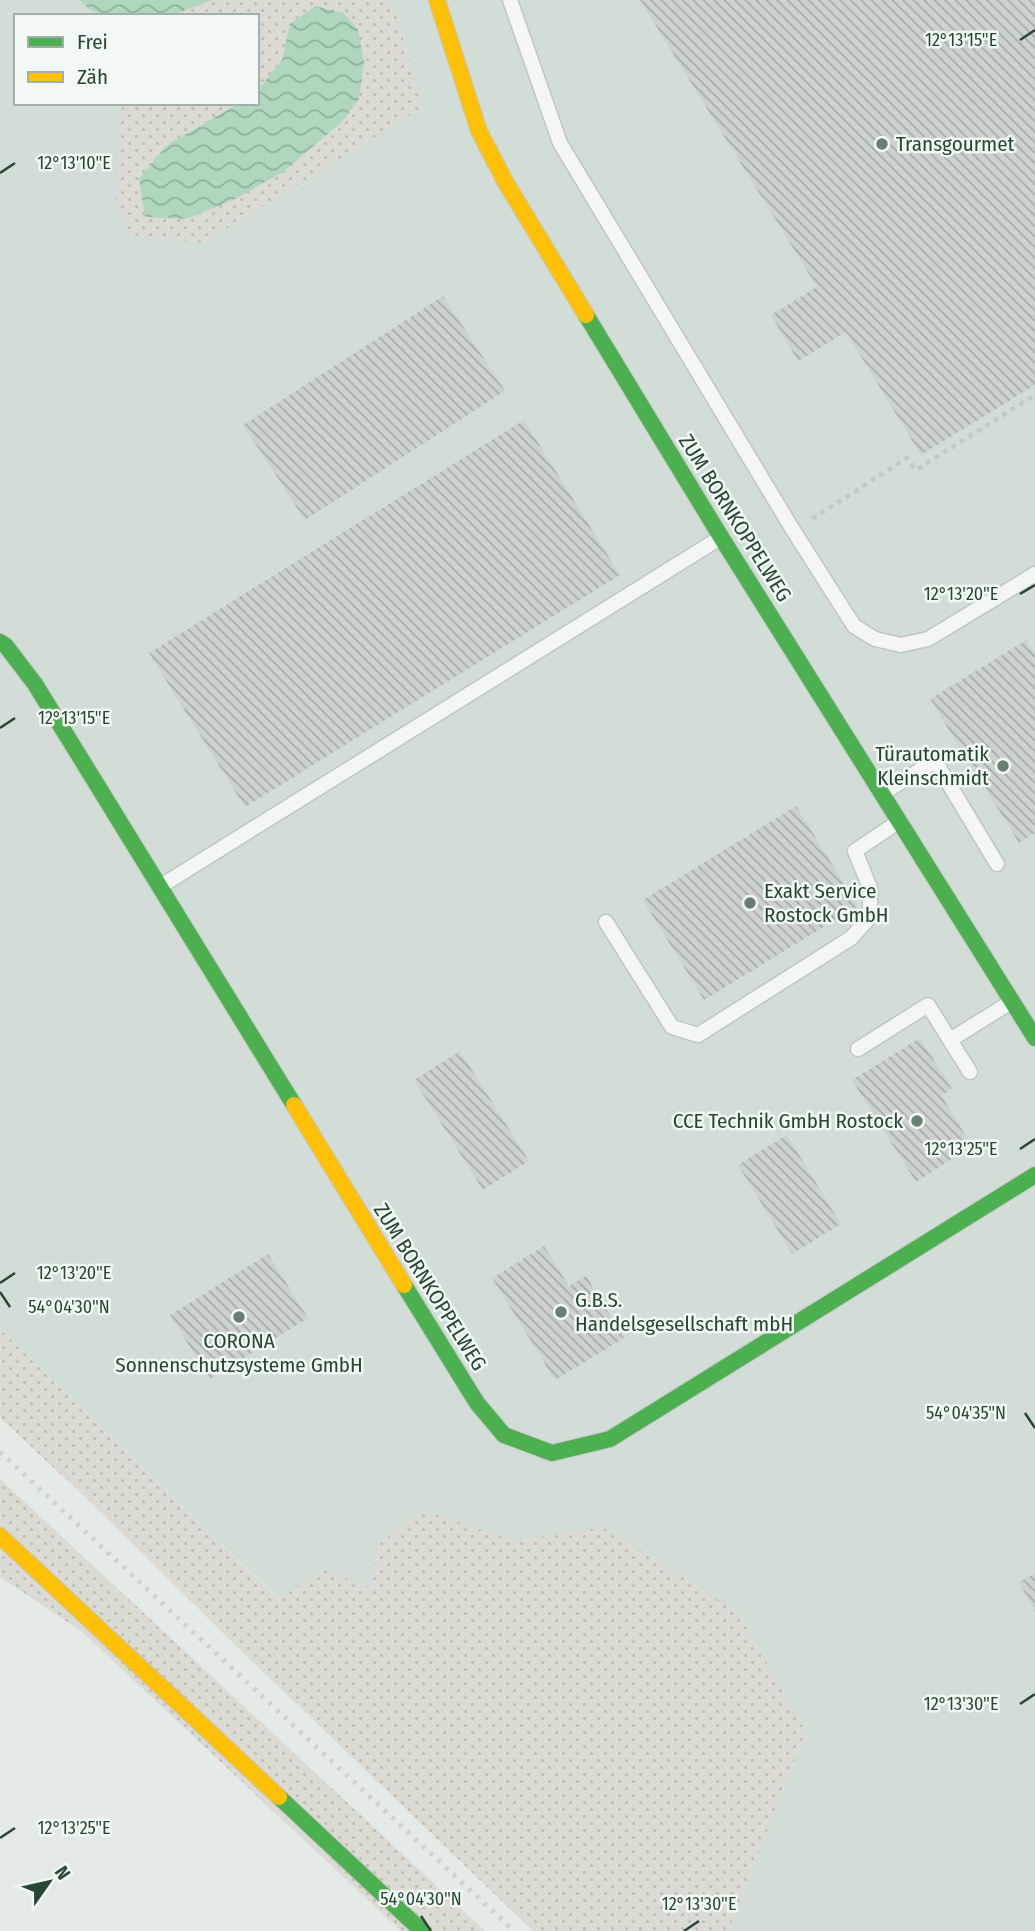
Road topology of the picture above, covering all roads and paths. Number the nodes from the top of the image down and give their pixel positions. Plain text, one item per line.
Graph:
1 (437, 0) edge
2 (510, 0) edge
3 (1035, 395) edge
4 (793, 530) junction
5 (721, 537) junction
6 (1035, 574) edge
7 (0, 642) edge
8 (882, 794) junction
9 (899, 821) junction
10 (997, 864) dead end
11 (160, 887) junction
12 (607, 922) dead end
13 (1012, 1002) junction
14 (1035, 1038) edge
15 (950, 1040) junction
16 (858, 1049) dead end
17 (970, 1072) dead end
18 (1035, 1175) edge
19 (0, 1535) edge
20 (422, 1931) edge

1 - 5 street, ZUM BORNKOPPELWEG
2 - 4 lane
3 - 4 path
4 - 6 lane
5 - 8 street, ZUM BORNKOPPELWEG
5 - 11 lane
7 - 11 street, ZUM BORNKOPPELWEG
8 - 9 street, ZUM BORNKOPPELWEG
8 - 10 lane
9 - 12 lane
9 - 13 street, ZUM BORNKOPPELWEG
11 - 18 street, ZUM BORNKOPPELWEG
13 - 14 street, ZUM BORNKOPPELWEG
13 - 15 lane
15 - 16 lane
15 - 17 lane
19 - 20 street

